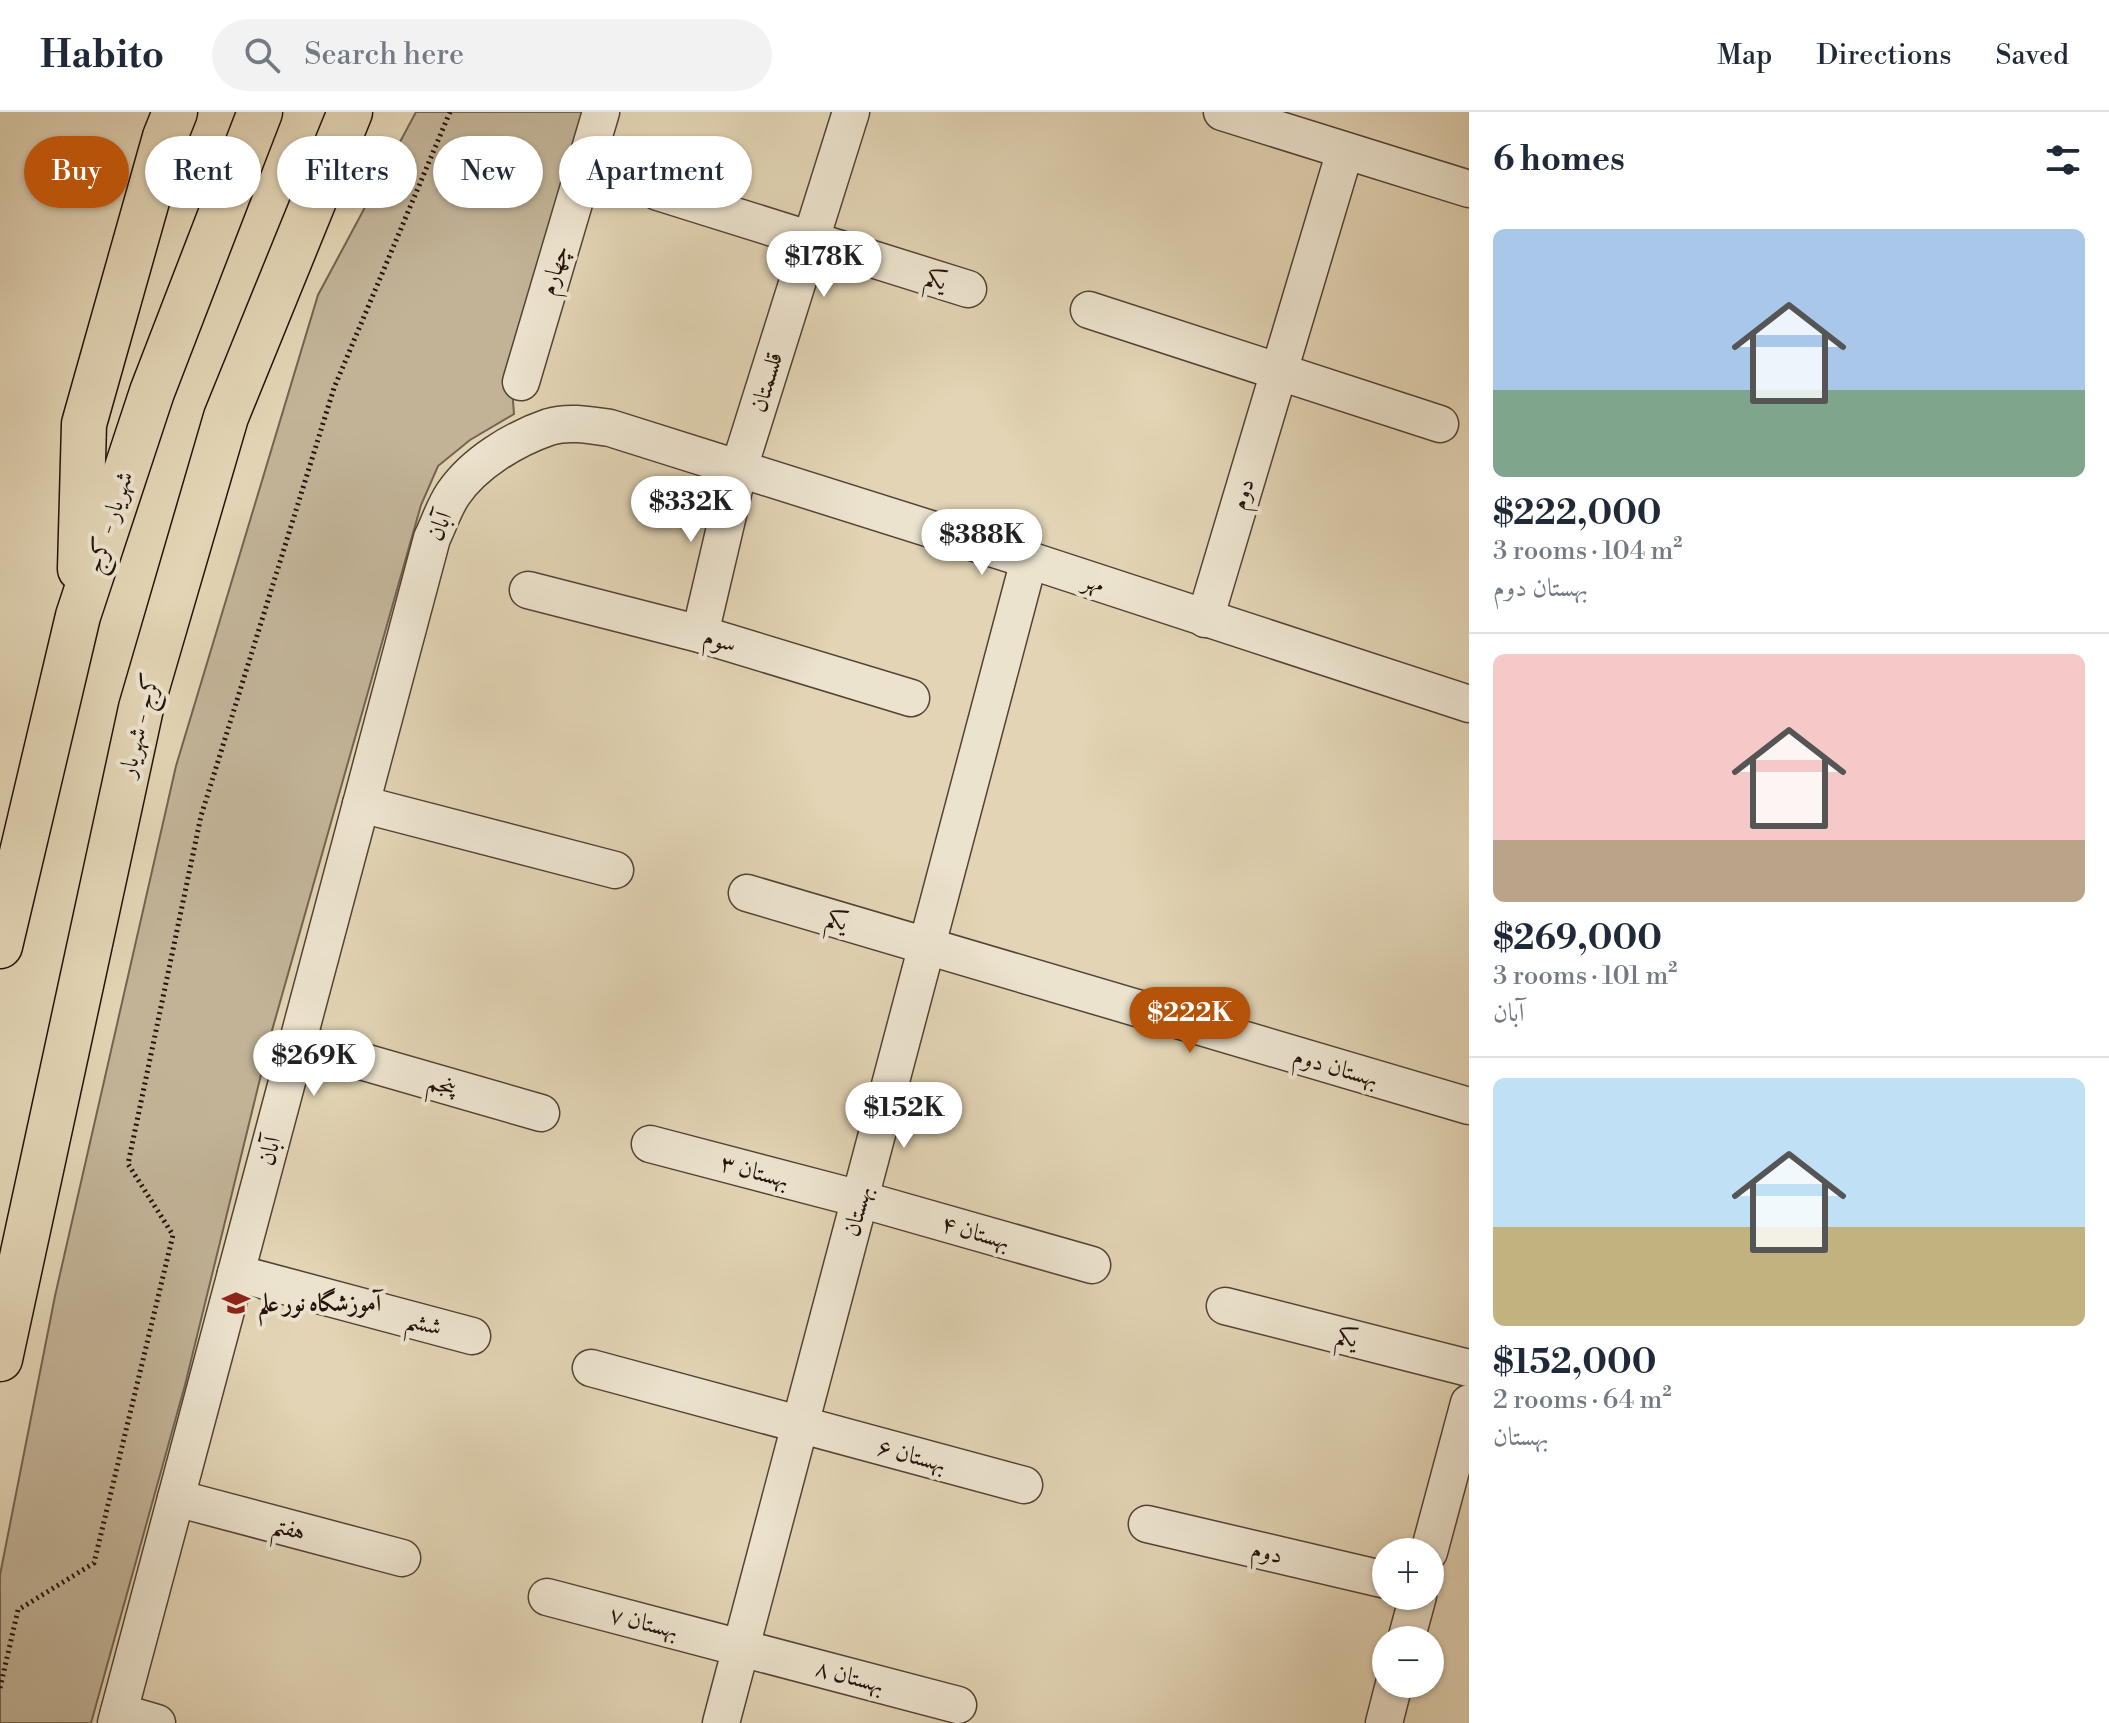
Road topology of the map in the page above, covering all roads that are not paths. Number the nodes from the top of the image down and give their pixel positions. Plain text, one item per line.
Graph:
1 (175, 112) edge
2 (260, 112) edge
3 (350, 112) edge
4 (601, 112) edge
5 (851, 112) edge
6 (1222, 112) edge
7 (1345, 151) junction
8 (1469, 189) edge
9 (709, 208) edge
10 (811, 240) junction
11 (968, 289) dead end
12 (1089, 310) dead end
13 (1280, 370) junction
14 (521, 382) dead end
15 (1440, 424) dead end
16 (491, 456) joint
17 (739, 468) junction
18 (1029, 560) junction
19 (528, 590) dead end
20 (78, 616) junction
21 (1205, 619) junction
22 (700, 634) junction
23 (911, 698) dead end
24 (1469, 704) edge
25 (361, 804) junction
26 (615, 870) dead end
27 (747, 893) dead end
28 (0, 946) edge
29 (927, 946) junction
30 (298, 1043) junction
31 (1469, 1106) edge
32 (541, 1113) dead end
33 (650, 1144) dead end
34 (860, 1199) junction
35 (1092, 1265) dead end
36 (236, 1273) junction
37 (1225, 1306) dead end
38 (472, 1336) dead end
39 (0, 1359) edge
40 (591, 1368) dead end
41 (1469, 1368) edge
42 (1469, 1403) edge
43 (800, 1425) junction
44 (1024, 1485) dead end
45 (176, 1498) junction
46 (1147, 1524) dead end
47 (1433, 1538) edge
48 (402, 1558) dead end
49 (1372, 1577) edge
50 (547, 1597) dead end
51 (742, 1646) junction
52 (1390, 1698) edge
53 (958, 1705) dead end
54 (117, 1718) edge
55 (157, 1723) edge
56 (721, 1723) edge
57 (1384, 1723) edge

1 - 20 main road
2 - 20 main road, شهریار - کرج
3 - 39 main road, کرج - شهریار
4 - 14 street, چهارم
5 - 10 street, قلسمتان
6 - 7 street
7 - 8 street
7 - 13 street, دوم
9 - 10 street
10 - 11 street, یکم
10 - 17 street, قلسمتان
12 - 13 street
13 - 15 street
13 - 21 street, دوم
16 - 17 street, مهر
16 - 25 street, آبان
17 - 18 street, مهر
17 - 22 street, قلسمتان
18 - 21 street, مهر
18 - 29 street, بهستان
19 - 22 street, سوم
20 - 28 main road, شهریار - کرج
21 - 24 street, مهر
22 - 23 street, سوم
25 - 26 street
25 - 30 street, آبان
27 - 29 street, یکم
29 - 31 street, بهستان دوم
29 - 34 street, بهستان
30 - 32 street, پنجم
30 - 36 street, آبان
33 - 34 street, بهستان ۳
34 - 35 street, بهستان ۴
34 - 43 street, بهستان
36 - 38 street, ششم
36 - 45 street, آبان
37 - 41 street, یکم
40 - 43 street
42 - 47 street
43 - 44 street, بهستان ۶
43 - 51 street, بهستان
45 - 48 street, هفتم
45 - 54 street, آبان
46 - 49 street, دوم
50 - 51 street, بهستان ۷
51 - 53 street, بهستان ۸
51 - 56 street, بهستان
52 - 57 street
54 - 55 street

